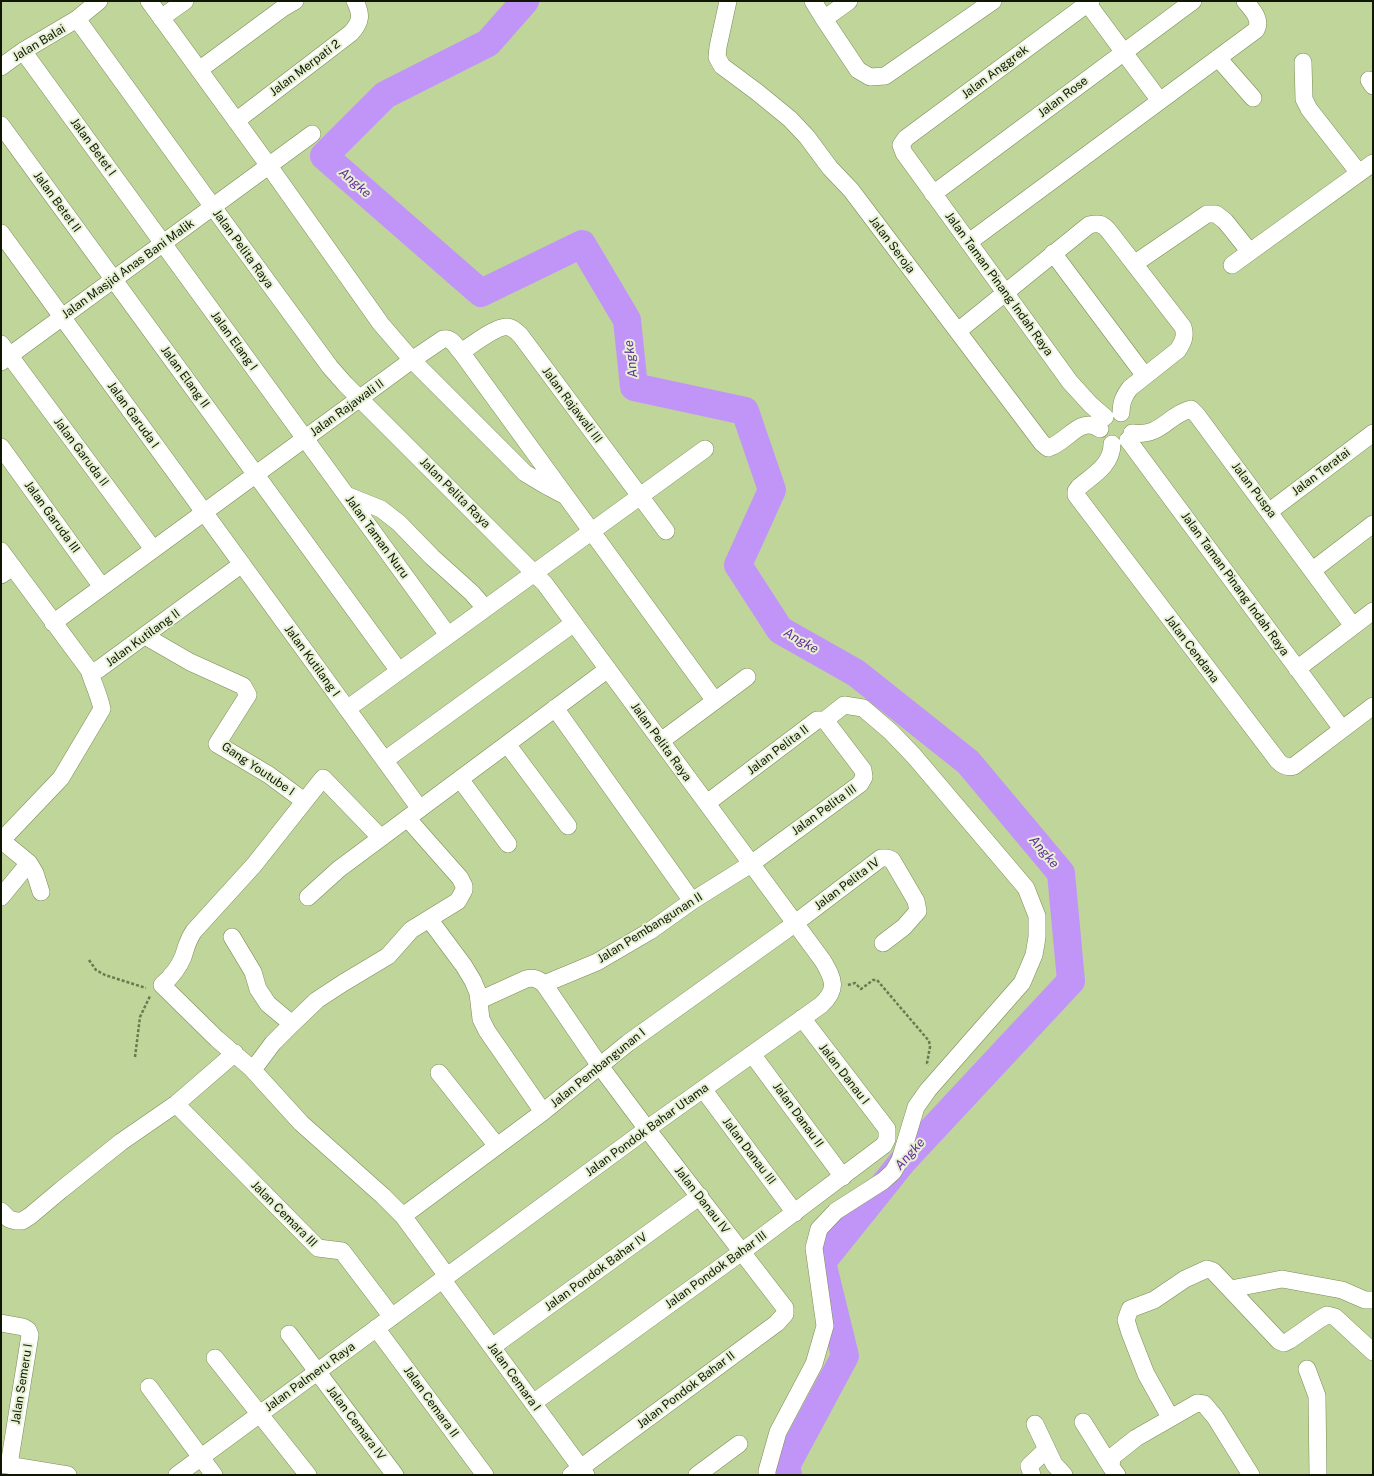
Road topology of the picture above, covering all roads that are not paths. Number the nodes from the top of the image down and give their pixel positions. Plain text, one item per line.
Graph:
1 (99, 1) edge
2 (149, 1) edge
3 (185, 1) edge
4 (728, 1) edge
5 (813, 1) edge
6 (849, 1) edge
7 (993, 1) edge
8 (1193, 1) edge
9 (1245, 1) edge
10 (1089, 2) edge
11 (285, 3) edge
12 (356, 4) edge
13 (161, 18) junction
14 (77, 19) junction
15 (824, 19) junction
16 (23, 51) junction
17 (1124, 52) junction
18 (1218, 58) junction
19 (1303, 62) dead end
20 (1, 67) edge
21 (199, 70) junction
22 (1253, 98) dead end
23 (1160, 101) junction
24 (236, 121) junction
25 (1, 125) edge
26 (312, 134) dead end
27 (901, 145) joint
28 (269, 166) junction
29 (1368, 171) edge
30 (933, 194) junction
31 (213, 208) junction
32 (1, 233) edge
33 (969, 242) junction
34 (163, 244) junction
35 (1250, 252) junction
36 (1053, 253) junction
37 (1134, 264) junction
38 (1232, 265) dead end
39 (114, 280) junction
40 (1006, 292) junction
41 (62, 317) junction
42 (958, 331) junction
43 (460, 352) junction
44 (4, 354) edge
45 (412, 360) junction
46 (1145, 376) junction
47 (360, 399) junction
48 (1108, 419) junction
49 (1373, 433) edge
50 (305, 438) junction
51 (1124, 439) junction
52 (1, 447) edge
53 (705, 449) dead end
54 (256, 475) junction
55 (346, 495) junction
56 (566, 495) junction
57 (640, 496) junction
58 (1270, 511) junction
59 (204, 512) junction
60 (399, 523) junction
61 (1373, 524) edge
62 (592, 531) junction
63 (666, 531) dead end
64 (380, 541) junction
65 (153, 549) junction
66 (1, 551) edge
67 (242, 564) junction
68 (1313, 570) junction
69 (7, 571) edge
70 (534, 572) junction
71 (102, 587) junction
72 (485, 608) junction
73 (1373, 611) edge
74 (53, 623) junction
75 (574, 623) junction
76 (1354, 626) junction
77 (448, 635) junction
78 (145, 636) junction
79 (608, 669) junction
80 (1297, 669) junction
81 (89, 670) junction
82 (399, 671) junction
83 (747, 677) dead end
84 (715, 701) junction
85 (1373, 706) edge
86 (555, 708) junction
87 (347, 709) junction
88 (825, 720) junction
89 (1342, 730) junction
90 (661, 741) junction
91 (507, 744) junction
92 (385, 760) junction
93 (460, 779) junction
94 (304, 801) junction
95 (707, 803) junction
96 (414, 814) junction
97 (568, 826) dead end
98 (381, 838) junction
99 (1, 840) edge
100 (508, 844) dead end
101 (29, 862) junction
102 (751, 864) junction
103 (41, 892) dead end
104 (1, 897) edge
105 (308, 897) dead end
106 (692, 901) junction
107 (429, 919) junction
108 (795, 923) junction
109 (232, 937) dead end
110 (883, 943) dead end
111 (544, 984) junction
112 (829, 997) joint
113 (480, 1000) junction
114 (802, 1018) junction
115 (292, 1024) junction
116 (235, 1053) junction
117 (752, 1054) junction
118 (600, 1066) junction
119 (251, 1068) junction
120 (439, 1073) dead end
121 (702, 1090) junction
122 (176, 1104) junction
123 (543, 1112) junction
124 (647, 1129) junction
125 (887, 1129) joint
126 (497, 1146) junction
127 (843, 1177) junction
128 (700, 1196) junction
129 (1, 1211) edge
130 (795, 1213) junction
131 (403, 1216) junction
132 (742, 1251) junction
133 (444, 1278) junction
134 (1232, 1291) junction
135 (1373, 1300) edge
136 (785, 1308) joint
137 (392, 1317) junction
138 (1, 1323) edge
139 (376, 1328) junction
140 (289, 1334) dead end
141 (492, 1347) junction
142 (1373, 1352) edge
143 (215, 1358) dead end
144 (1307, 1369) dead end
145 (318, 1372) junction
146 (149, 1387) dead end
147 (533, 1403) junction
148 (260, 1414) junction
149 (1170, 1417) junction
150 (1083, 1422) dead end
151 (1035, 1424) dead end
152 (739, 1444) dead end
153 (1047, 1449) junction
154 (201, 1457) junction
155 (5, 1465) edge
156 (1114, 1471) edge
157 (579, 1473) edge
158 (68, 1475) edge
159 (178, 1475) edge
160 (214, 1475) edge
161 (308, 1475) edge
162 (395, 1475) edge
163 (485, 1475) edge
164 (697, 1475) edge
165 (767, 1475) edge
166 (1032, 1475) edge
167 (1064, 1475) edge
168 (1250, 1475) edge
169 (1318, 1475) edge

1 - 14 street, Jalan Balai
2 - 13 street
3 - 13 street
4 - 42 street, Jalan Seroja
5 - 15 street
6 - 15 street
7 - 15 street
8 - 17 street, Jalan Rose
9 - 18 street
10 - 17 street
10 - 27 street, Jalan Anggrek
11 - 21 street
12 - 24 street, Jalan Merpati 2
13 - 21 street
14 - 16 street, Jalan Balai
14 - 31 street, Jalan Pelita Raya
16 - 20 street, Jalan Balai
16 - 34 street, Jalan Betet I
17 - 23 street
17 - 30 street, Jalan Rose
18 - 22 street
18 - 23 street
19 - 29 street
21 - 24 street
23 - 33 street
24 - 28 street
25 - 39 street, Jalan Betet II
26 - 28 street, Jalan Masjid Anas Bani Malik
27 - 30 street, Jalan Taman Pinang Indah Raya
28 - 31 street, Jalan Masjid Anas Bani Malik
28 - 45 street
29 - 35 street
30 - 33 street, Jalan Taman Pinang Indah Raya
31 - 34 street, Jalan Masjid Anas Bani Malik
31 - 47 street, Jalan Pelita Raya
32 - 41 street, Jalan Garuda I
33 - 40 street, Jalan Taman Pinang Indah Raya
34 - 39 street, Jalan Masjid Anas Bani Malik
34 - 50 street, Jalan Elang I
35 - 37 street
35 - 38 street
36 - 37 street
36 - 40 street
36 - 46 street
37 - 46 street
39 - 41 street, Jalan Masjid Anas Bani Malik
39 - 54 street, Jalan Elang II
40 - 42 street
40 - 48 street, Jalan Taman Pinang Indah Raya
41 - 44 street, Jalan Masjid Anas Bani Malik
41 - 59 street, Jalan Garuda I
42 - 48 street, Jalan Seroja
43 - 45 street, Jalan Rajawali II
43 - 56 street, Jalan Rajawali II
43 - 57 street, Jalan Rajawali III
44 - 65 street, Jalan Garuda II
45 - 47 street, Jalan Rajawali II
45 - 56 street
46 - 48 street
47 - 50 street, Jalan Rajawali II
47 - 70 street, Jalan Pelita Raya
48 - 51 street
48 - 51 street
49 - 58 street, Jalan Teratai
50 - 54 street, Jalan Rajawali II
50 - 55 street, Jalan Taman Nuru
51 - 58 street, Jalan Puspa
51 - 80 street, Jalan Taman Pinang Indah Raya
51 - 89 street, Jalan Cendana
52 - 71 street, Jalan Garuda III
53 - 57 street
54 - 59 street, Jalan Rajawali II
54 - 82 street, Jalan Elang II
55 - 60 street
55 - 64 street, Jalan Taman Nuru
56 - 62 street, Jalan Rajawali II
57 - 62 street
57 - 63 street, Jalan Rajawali III
58 - 68 street, Jalan Puspa
59 - 65 street, Jalan Rajawali II
59 - 67 street, Jalan Kutilang I
60 - 64 street
60 - 72 street
61 - 68 street
62 - 70 street
62 - 84 street, Jalan Rajawali II
64 - 77 street, Jalan Taman Nuru
65 - 71 street, Jalan Rajawali II
66 - 69 street
67 - 78 street, Jalan Kutilang II
67 - 87 street, Jalan Kutilang I
68 - 76 street, Jalan Puspa
69 - 74 street
70 - 72 street
70 - 75 street, Jalan Pelita Raya
71 - 74 street, Jalan Rajawali II
72 - 77 street
73 - 76 street
74 - 81 street
75 - 79 street, Jalan Pelita Raya
75 - 92 street
76 - 80 street
77 - 82 street
78 - 81 street, Jalan Kutilang II
78 - 94 street, Gang Youtube I
79 - 86 street
79 - 90 street, Jalan Pelita Raya
80 - 89 street, Jalan Taman Pinang Indah Raya
81 - 99 street
82 - 87 street
83 - 84 street
84 - 90 street
85 - 89 street, Jalan Cendana
86 - 91 street
86 - 106 street
87 - 92 street, Jalan Kutilang I
88 - 95 street, Jalan Pelita II
88 - 102 street, Jalan Pelita III
88 - 165 street, Jalan Pelita II
90 - 95 street, Jalan Pelita Raya
91 - 93 street
91 - 97 street
92 - 96 street, Jalan Kutilang I
93 - 96 street
93 - 100 street
94 - 98 street
94 - 116 street, Jalan Cemara I
95 - 102 street, Jalan Pelita Raya
96 - 98 street
96 - 107 street, Jalan Kutilang I
98 - 105 street
99 - 101 street
101 - 103 street
101 - 104 street
102 - 106 street, Jalan Pembangunan II
102 - 108 street, Jalan Pelita Raya
106 - 111 street, Jalan Pembangunan II
107 - 113 street
107 - 115 street
108 - 110 street, Jalan Pelita IV
108 - 112 street, Jalan Pelita Raya
108 - 118 street, Jalan Pembangunan I
109 - 115 street
111 - 113 street
111 - 118 street, Jalan Danau IV
112 - 114 street, Jalan Pondok Bahar Utama
113 - 123 street
114 - 117 street, Jalan Pondok Bahar Utama
114 - 125 street, Jalan Danau I
115 - 119 street
116 - 119 street, Jalan Cemara I
116 - 122 street
117 - 121 street, Jalan Pondok Bahar Utama
117 - 127 street, Jalan Danau II
118 - 123 street, Jalan Pembangunan I
118 - 124 street, Jalan Danau IV
119 - 131 street, Jalan Cemara I
120 - 126 street
121 - 124 street, Jalan Pondok Bahar Utama
121 - 130 street, Jalan Danau III
122 - 129 street
122 - 137 street, Jalan Cemara III
123 - 126 street, Jalan Pembangunan I
124 - 128 street, Jalan Danau IV
124 - 133 street, Jalan Pondok Bahar Utama
125 - 127 street, Jalan Pondok Bahar III
126 - 131 street, Jalan Pembangunan I
127 - 130 street, Jalan Pondok Bahar III
128 - 132 street, Jalan Danau IV
128 - 141 street, Jalan Pondok Bahar IV
130 - 132 street, Jalan Pondok Bahar III
131 - 133 street, Jalan Cemara I
132 - 136 street, Jalan Danau IV
132 - 147 street, Jalan Pondok Bahar III
133 - 137 street, Jalan Palmeru Raya
133 - 141 street, Jalan Cemara I
134 - 135 street
134 - 142 street
134 - 149 street
136 - 157 street, Jalan Pondok Bahar II
137 - 139 street, Jalan Palmeru Raya
138 - 155 street, Jalan Semeru I
139 - 145 street, Jalan Palmeru Raya
139 - 163 street, Jalan Cemara II
140 - 145 street, Jalan Cemara IV
141 - 147 street, Jalan Cemara I
143 - 148 street
144 - 169 street
145 - 148 street, Jalan Palmeru Raya
145 - 162 street, Jalan Cemara IV
146 - 154 street
147 - 157 street, Jalan Cemara I
148 - 154 street, Jalan Palmeru Raya
148 - 161 street
149 - 156 street
149 - 168 street
150 - 156 street
151 - 153 street
152 - 164 street
153 - 166 street
153 - 167 street
154 - 159 street, Jalan Palmeru Raya
154 - 160 street
155 - 158 street

